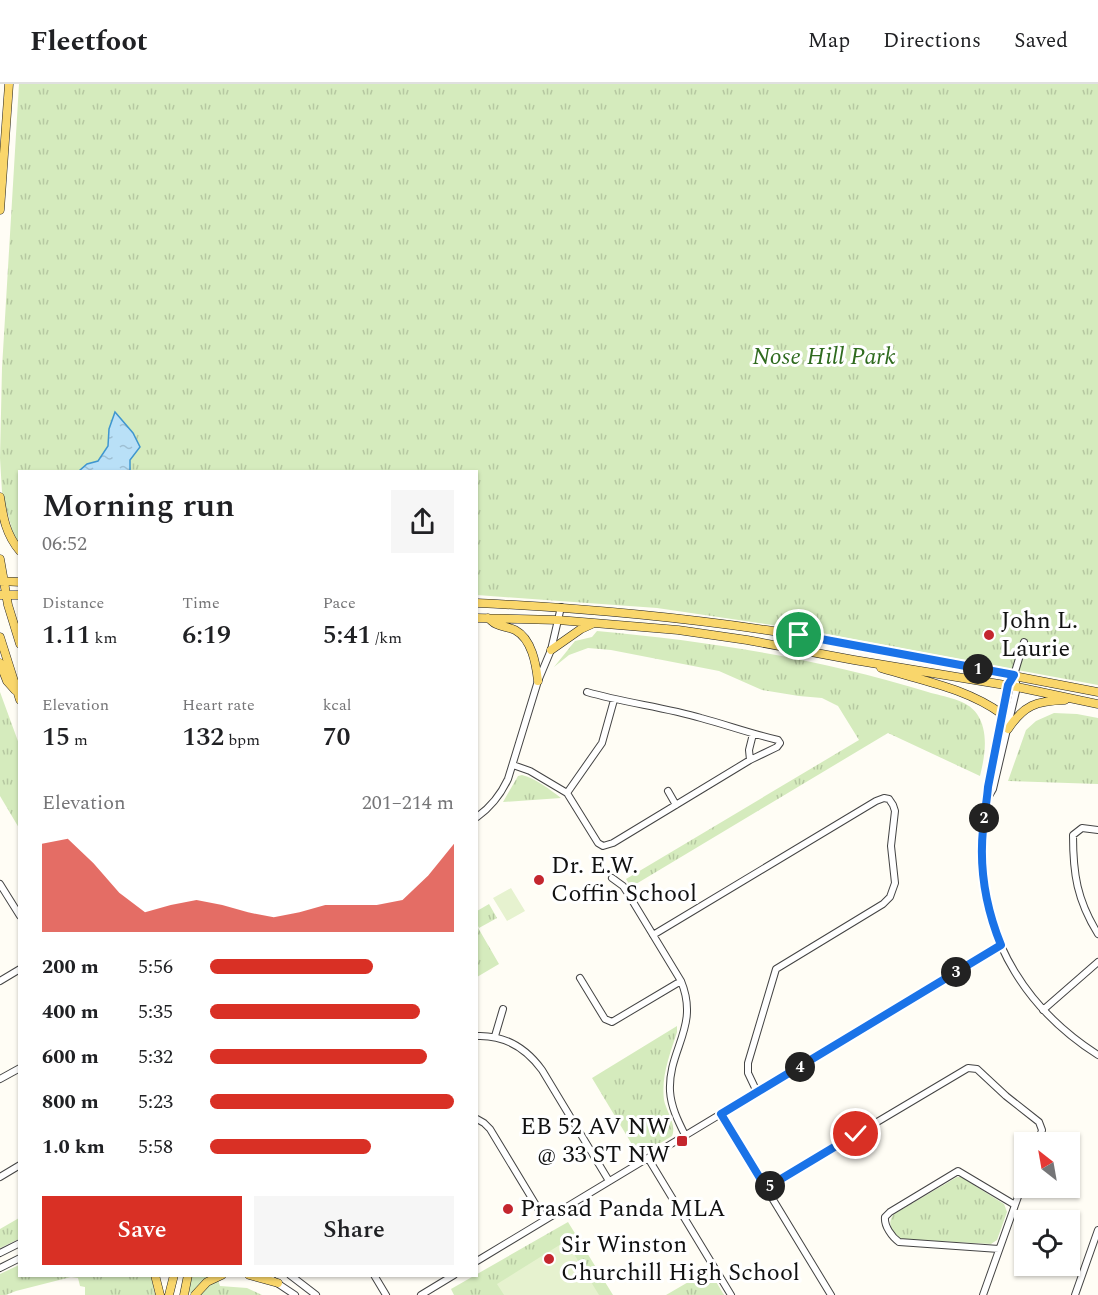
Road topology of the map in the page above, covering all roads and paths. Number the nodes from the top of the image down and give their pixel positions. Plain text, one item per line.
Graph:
1 (9, 84) edge
2 (0, 210) edge
3 (0, 497) edge
4 (18, 549) edge
5 (0, 559) edge
6 (2, 581) edge
7 (18, 582) edge
8 (3, 596) edge
9 (478, 603) edge
10 (561, 607) junction
11 (478, 618) edge
12 (488, 618) junction
13 (558, 620) junction
14 (593, 623) junction
15 (0, 637) edge
16 (18, 638) edge
17 (1024, 642) dead end
18 (550, 650) junction
19 (854, 660) junction
20 (0, 663) edge
21 (1014, 675) junction
22 (538, 681) junction
23 (1008, 685) junction
24 (1017, 687) junction
25 (587, 692) dead end
26 (1098, 692) edge
27 (18, 696) edge
28 (614, 700) junction
29 (1077, 700) junction
30 (1098, 704) edge
31 (1002, 714) junction
32 (1008, 729) junction
33 (753, 734) junction
34 (750, 760) junction
35 (513, 765) junction
36 (668, 791) dead end
37 (567, 793) junction
38 (987, 799) junction
39 (676, 805) junction
40 (478, 816) edge
41 (1098, 830) edge
42 (612, 878) dead end
43 (0, 884) edge
44 (18, 913) edge
45 (1098, 934) edge
46 (653, 935) junction
47 (1001, 945) junction
48 (1098, 962) edge
49 (18, 970) edge
50 (580, 978) dead end
51 (0, 981) edge
52 (681, 981) junction
53 (503, 1009) dead end
54 (1043, 1010) junction
55 (478, 1036) edge
56 (495, 1036) junction
57 (1098, 1055) edge
58 (18, 1069) edge
59 (0, 1079) edge
60 (758, 1092) junction
61 (721, 1114) junction
62 (478, 1120) edge
63 (1041, 1132) edge
64 (685, 1135) junction
65 (648, 1158) junction
66 (18, 1167) edge
67 (0, 1177) edge
68 (609, 1181) junction
69 (766, 1188) junction
70 (1018, 1198) edge
71 (1015, 1205) junction
72 (545, 1220) junction
73 (1098, 1230) edge
74 (1096, 1243) edge
75 (18, 1244) edge
76 (999, 1249) junction
77 (0, 1253) edge
78 (18, 1259) edge
79 (478, 1260) edge
80 (0, 1268) edge
81 (156, 1277) edge
82 (174, 1277) edge
83 (188, 1277) edge
84 (218, 1277) edge
85 (256, 1277) edge
86 (268, 1277) edge
87 (293, 1277) edge
88 (375, 1277) edge
89 (451, 1277) edge
90 (278, 1283) junction
91 (160, 1295) edge
92 (169, 1295) edge
93 (184, 1295) edge
94 (195, 1295) edge
95 (295, 1295) edge
96 (316, 1295) edge
97 (386, 1295) edge
98 (421, 1295) edge
99 (731, 1295) edge
100 (831, 1295) edge
101 (983, 1295) edge
102 (1075, 1295) edge

1 - 2 main road
3 - 4 main road
5 - 6 main road
6 - 7 main road
6 - 8 main road
8 - 16 main road
9 - 10 main road
10 - 13 street
10 - 21 main road
11 - 12 main road
12 - 13 main road
12 - 22 main road
13 - 14 main road
13 - 18 street
14 - 18 main road
14 - 19 main road
15 - 27 main road
17 - 21 street
18 - 22 street
19 - 23 main road
19 - 31 main road
20 - 27 main road
21 - 23 street
21 - 24 street
21 - 26 main road
22 - 35 street
23 - 24 main road
23 - 31 street
24 - 29 main road
24 - 32 street
25 - 28 street
28 - 33 street
28 - 37 street
29 - 30 main road
29 - 32 main road
31 - 38 street
32 - 38 street
33 - 34 street
33 - 34 street
34 - 39 street
35 - 37 street
35 - 40 street
36 - 39 street
37 - 39 street
38 - 47 street
41 - 45 street
42 - 46 street
43 - 44 street
46 - 52 street
46 - 60 street
47 - 54 street
47 - 60 street
48 - 54 street
49 - 51 street
50 - 52 street
52 - 64 street
53 - 56 street
54 - 57 street
55 - 56 street
56 - 68 street
58 - 59 street
60 - 61 street
61 - 64 street
61 - 69 street
62 - 72 street
63 - 69 street
64 - 65 street
65 - 68 street
65 - 99 street
66 - 67 street
68 - 72 street
69 - 100 street
70 - 71 street
71 - 76 street
71 - 76 street
72 - 79 street
73 - 74 street
74 - 102 street
75 - 77 street
76 - 101 street
78 - 80 street
81 - 91 main road
82 - 92 main road
83 - 93 main road
84 - 94 main road
85 - 90 main road
86 - 90 street
87 - 96 street
88 - 97 street
89 - 98 street
90 - 95 street

